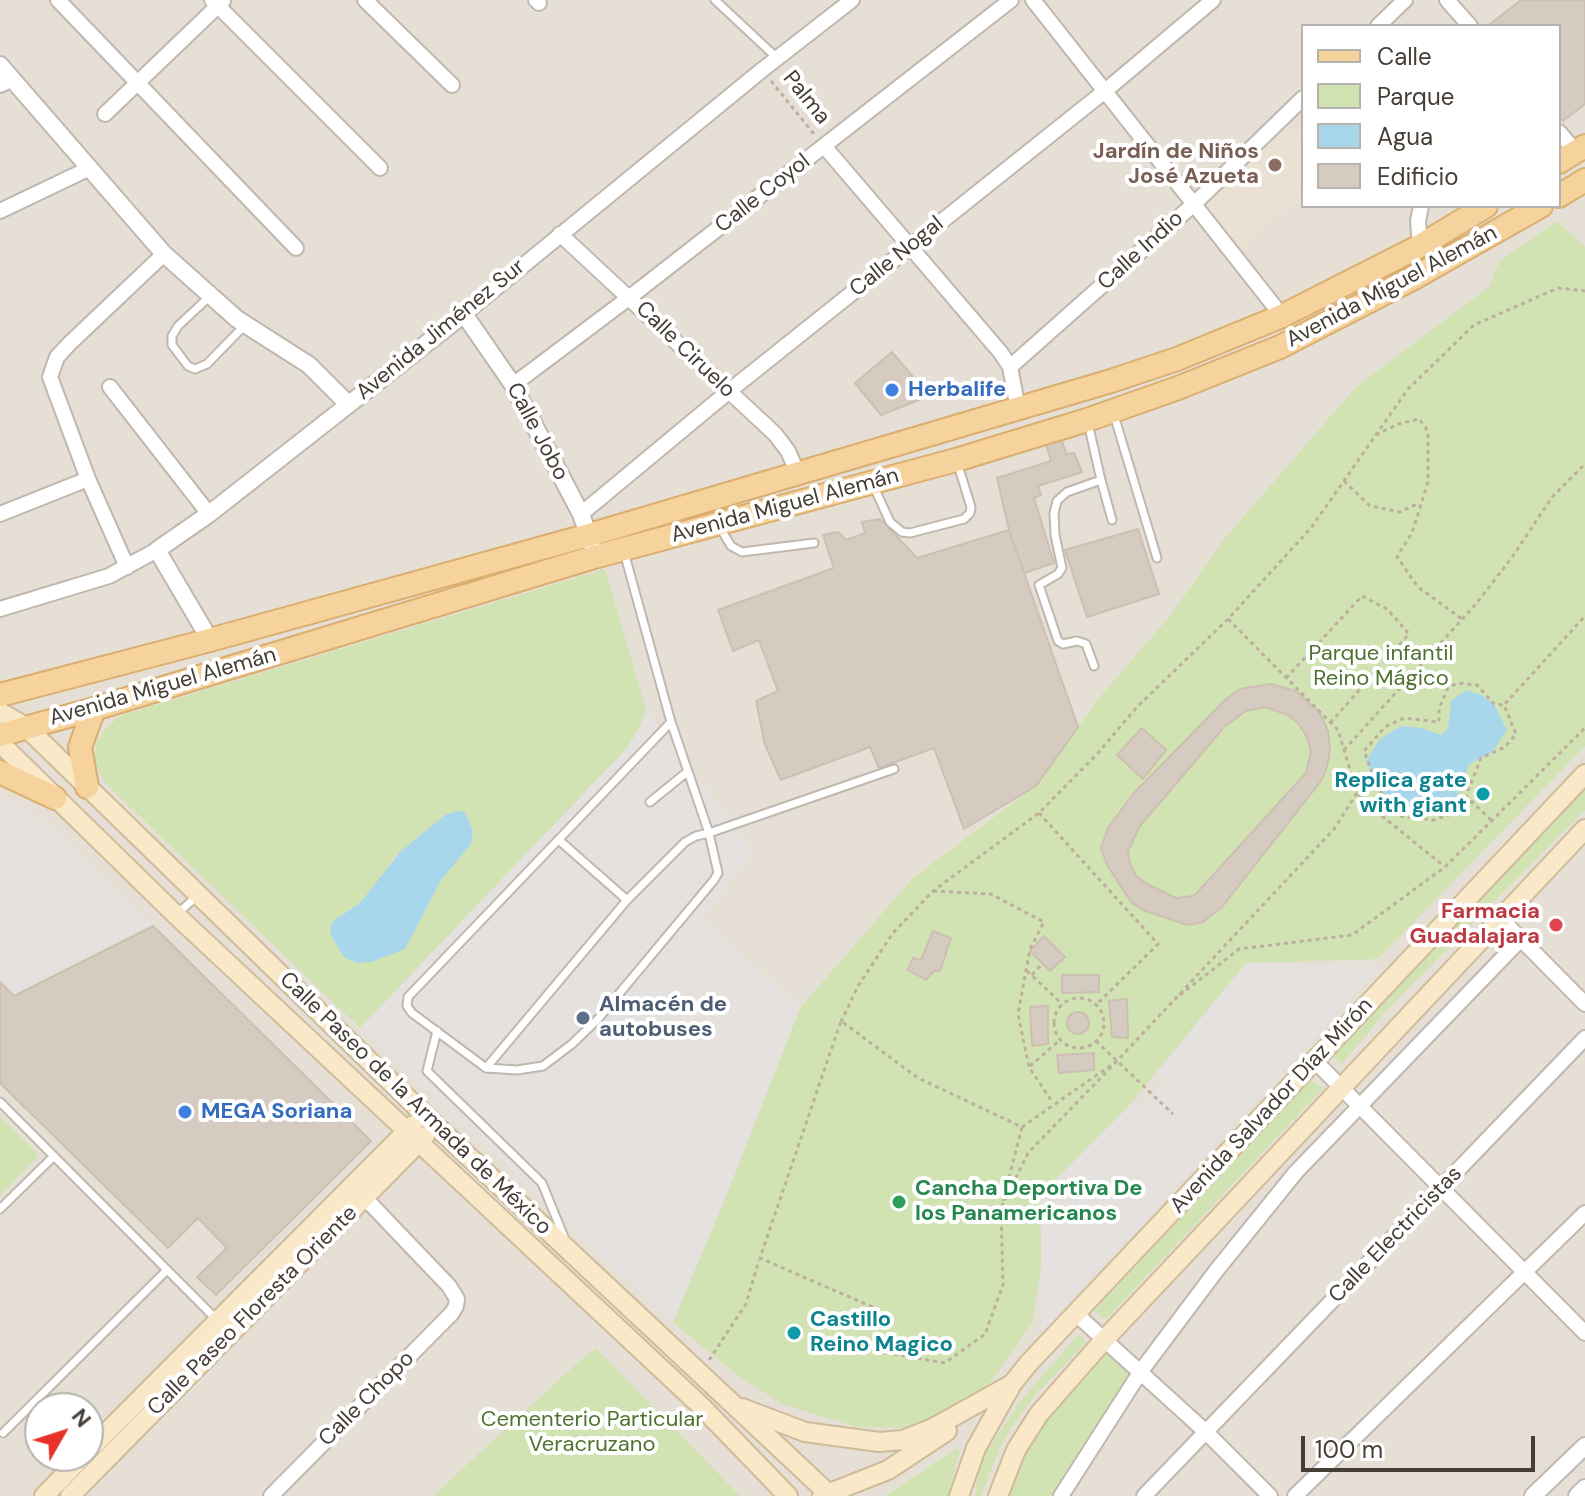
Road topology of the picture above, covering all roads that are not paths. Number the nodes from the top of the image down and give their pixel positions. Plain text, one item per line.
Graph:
1 (58, 0) edge
2 (365, 0) edge
3 (715, 0) edge
4 (852, 0) edge
5 (1011, 0) edge
6 (1033, 0) edge
7 (1213, 0) edge
8 (1405, 0) edge
9 (1447, 0) edge
10 (218, 2) edge
11 (1380, 24) edge
12 (1468, 24) edge
13 (777, 58) junction
14 (0, 65) edge
15 (138, 82) junction
16 (6, 83) edge
17 (452, 85) dead end
18 (1105, 91) junction
19 (1301, 100) edge
20 (105, 114) dead end
21 (1561, 135) edge
22 (824, 146) junction
23 (1573, 154) edge
24 (90, 168) junction
25 (380, 168) dead end
26 (1585, 180) edge
27 (1561, 195) edge
28 (1195, 203) junction
29 (1421, 208) edge
30 (1483, 208) edge
31 (1537, 208) edge
32 (0, 211) edge
33 (560, 234) junction
34 (910, 246) junction
35 (1420, 246) junction
36 (296, 248) dead end
37 (164, 254) junction
38 (209, 297) junction
39 (630, 297) junction
40 (464, 314) junction
41 (1282, 316) junction
42 (245, 324) junction
43 (1010, 367) junction
44 (513, 385) junction
45 (110, 387) dead end
46 (728, 392) junction
47 (348, 404) junction
48 (1018, 409) junction
49 (1113, 411) junction
50 (1087, 420) junction
51 (956, 460) junction
52 (798, 474) junction
53 (88, 479) junction
54 (1101, 480) junction
55 (871, 482) junction
56 (0, 514) edge
57 (209, 514) junction
58 (1112, 520) dead end
59 (585, 524) junction
60 (718, 524) junction
61 (814, 543) dead end
62 (157, 550) junction
63 (624, 550) junction
64 (594, 557) junction
65 (1157, 558) dead end
66 (127, 567) junction
67 (0, 609) edge
68 (210, 640) junction
69 (1094, 666) dead end
70 (0, 695) edge
71 (94, 709) junction
72 (0, 712) edge
73 (671, 722) junction
74 (26, 727) junction
75 (0, 735) edge
76 (0, 743) edge
77 (894, 769) dead end
78 (0, 772) edge
79 (687, 772) junction
80 (1585, 774) edge
81 (87, 787) junction
82 (55, 798) junction
83 (650, 802) dead end
84 (1585, 829) edge
85 (709, 833) junction
86 (560, 841) junction
87 (197, 896) junction
88 (627, 900) junction
89 (176, 915) junction
90 (1501, 919) junction
91 (1521, 939) junction
92 (286, 980) junction
93 (268, 1000) junction
94 (1585, 1004) edge
95 (437, 1031) junction
96 (1585, 1038) edge
97 (352, 1045) junction
98 (1314, 1060) junction
99 (336, 1065) junction
100 (486, 1068) junction
101 (1341, 1088) junction
102 (0, 1102) edge
103 (1358, 1105) junction
104 (429, 1120) junction
105 (412, 1137) junction
106 (54, 1156) junction
107 (1441, 1188) junction
108 (365, 1198) junction
109 (0, 1209) edge
110 (1585, 1213) edge
111 (569, 1251) junction
112 (167, 1270) junction
113 (1525, 1272) junction
114 (1076, 1314) junction
115 (217, 1321) junction
116 (1585, 1333) edge
117 (1104, 1340) junction
118 (1141, 1371) junction
119 (1012, 1384) junction
120 (978, 1403) junction
121 (734, 1405) junction
122 (1206, 1432) junction
123 (3, 1433) dead end
124 (104, 1435) edge
125 (1585, 1446) edge
126 (67, 1472) edge
127 (1585, 1488) edge
128 (827, 1495) edge
129 (44, 1496) edge
130 (70, 1496) edge
131 (271, 1496) edge
132 (788, 1496) edge
133 (959, 1496) edge
134 (998, 1496) edge
135 (1061, 1496) edge
136 (1144, 1496) edge
137 (1270, 1496) edge
138 (1295, 1496) edge
139 (1533, 1496) edge
140 (1577, 1496) edge

1 - 15 street
2 - 17 street
3 - 13 lane
4 - 13 street, Avenida Jiménez Sur
5 - 22 street, Calle Coyol
6 - 18 street
7 - 18 street, Calle Nogal
8 - 11 street
9 - 12 street
10 - 15 street
10 - 25 street
13 - 33 street, Avenida Jiménez Sur
14 - 16 street
15 - 20 street
15 - 36 street
16 - 24 street
18 - 28 street
18 - 34 street, Calle Nogal
19 - 28 street, Calle Indio
21 - 23 street
22 - 34 street
22 - 39 street, Calle Coyol
24 - 32 street
24 - 37 street
26 - 27 main road
28 - 41 street
28 - 43 street, Calle Indio
29 - 35 street
30 - 35 main road, Avenida Miguel Alemán
31 - 49 main road, Avenida Miguel Alemán
33 - 39 street, Calle Ciruelo
33 - 40 street, Avenida Jiménez Sur
34 - 43 street
34 - 46 street, Calle Nogal
35 - 41 main road, Avenida Miguel Alemán
37 - 38 street
37 - 53 street
38 - 42 street
38 - 42 lane
39 - 44 street, Calle Coyol
39 - 46 street, Calle Ciruelo
40 - 44 street, Calle Jobo
40 - 47 street, Avenida Jiménez Sur
41 - 48 main road, Avenida Miguel Alemán
42 - 47 street
43 - 48 street
44 - 59 street, Calle Jobo
45 - 57 street
46 - 52 street, Calle Ciruelo
46 - 59 street, Calle Nogal
47 - 57 street, Avenida Jiménez Sur
48 - 52 main road, Avenida Miguel Alemán
49 - 50 main road, Avenida Miguel Alemán
49 - 65 lane
50 - 51 main road, Avenida Miguel Alemán
50 - 54 lane
51 - 55 main road, Avenida Miguel Alemán
51 - 55 lane
52 - 59 main road, Avenida Miguel Alemán
53 - 56 street
53 - 66 street
54 - 58 lane
54 - 69 lane
55 - 60 main road, Avenida Miguel Alemán
57 - 62 street, Avenida Jiménez Sur
59 - 64 street, Calle Jobo
59 - 68 main road, Avenida Miguel Alemán
60 - 61 lane
60 - 63 main road, Avenida Miguel Alemán
62 - 66 street, Avenida Jiménez Sur
62 - 68 street
63 - 64 main road, Avenida Miguel Alemán
63 - 73 lane
64 - 71 main road, Avenida Miguel Alemán
66 - 67 street, Avenida Jiménez Sur
68 - 70 main road, Avenida Miguel Alemán
71 - 74 main road, Avenida Miguel Alemán
71 - 81 main road
72 - 74 main road, Calle Paseo de la Armada de México
73 - 79 lane
73 - 86 lane
74 - 75 main road, Avenida Miguel Alemán
74 - 81 main road, Calle Paseo de la Armada de México
76 - 82 main road, Calle Paseo de la Armada de México
77 - 85 lane
78 - 82 main road
79 - 83 lane
79 - 85 lane
80 - 98 main road, Avenida Salvador Díaz Mirón
81 - 87 main road, Calle Paseo de la Armada de México
82 - 89 main road, Calle Paseo de la Armada de México
84 - 90 main road, Avenida Salvador Díaz Mirón
85 - 88 lane
85 - 100 lane
86 - 88 lane
86 - 95 lane
87 - 89 lane
87 - 92 main road, Calle Paseo de la Armada de México
88 - 100 lane
89 - 93 main road, Calle Paseo de la Armada de México
90 - 91 street
90 - 101 main road, Avenida Salvador Díaz Mirón
91 - 94 street
91 - 103 street
92 - 93 main road
92 - 97 main road, Calle Paseo de la Armada de México
93 - 99 main road, Calle Paseo de la Armada de México
95 - 100 lane
95 - 111 lane
96 - 107 street, Calle Electricistas
97 - 99 main road
97 - 104 main road, Calle Paseo de la Armada de México
98 - 101 street
98 - 114 main road, Avenida Salvador Díaz Mirón
99 - 105 main road, Calle Paseo de la Armada de México
101 - 103 street
101 - 117 main road, Avenida Salvador Díaz Mirón
102 - 106 lane
103 - 107 street
103 - 118 street
104 - 105 main road, Calle Paseo Floresta Oriente
104 - 111 main road, Calle Paseo de la Armada de México
105 - 108 main road, Calle Paseo Floresta Oriente
105 - 115 main road, Calle Paseo Floresta Oriente
105 - 132 main road, Calle Paseo de la Armada de México
106 - 109 lane
106 - 112 lane
107 - 113 street
107 - 122 street, Calle Electricistas
108 - 130 main road, Calle Paseo Floresta Oriente
108 - 131 street, Calle Chopo
110 - 113 street
111 - 121 main road, Calle Paseo de la Armada de México
112 - 115 lane
112 - 123 lane
113 - 116 street
113 - 138 street
114 - 117 street
114 - 119 main road, Avenida Salvador Díaz Mirón
115 - 124 main road, Calle Paseo Floresta Oriente
117 - 118 street
117 - 134 main road, Avenida Salvador Díaz Mirón
118 - 122 street
118 - 135 street
119 - 120 main road
119 - 133 main road, Avenida Salvador Díaz Mirón
120 - 121 main road
120 - 128 main road
121 - 128 main road, Calle Paseo de la Armada de México
122 - 136 street, Calle Electricistas
122 - 137 street
125 - 139 street
126 - 129 main road
127 - 140 street

